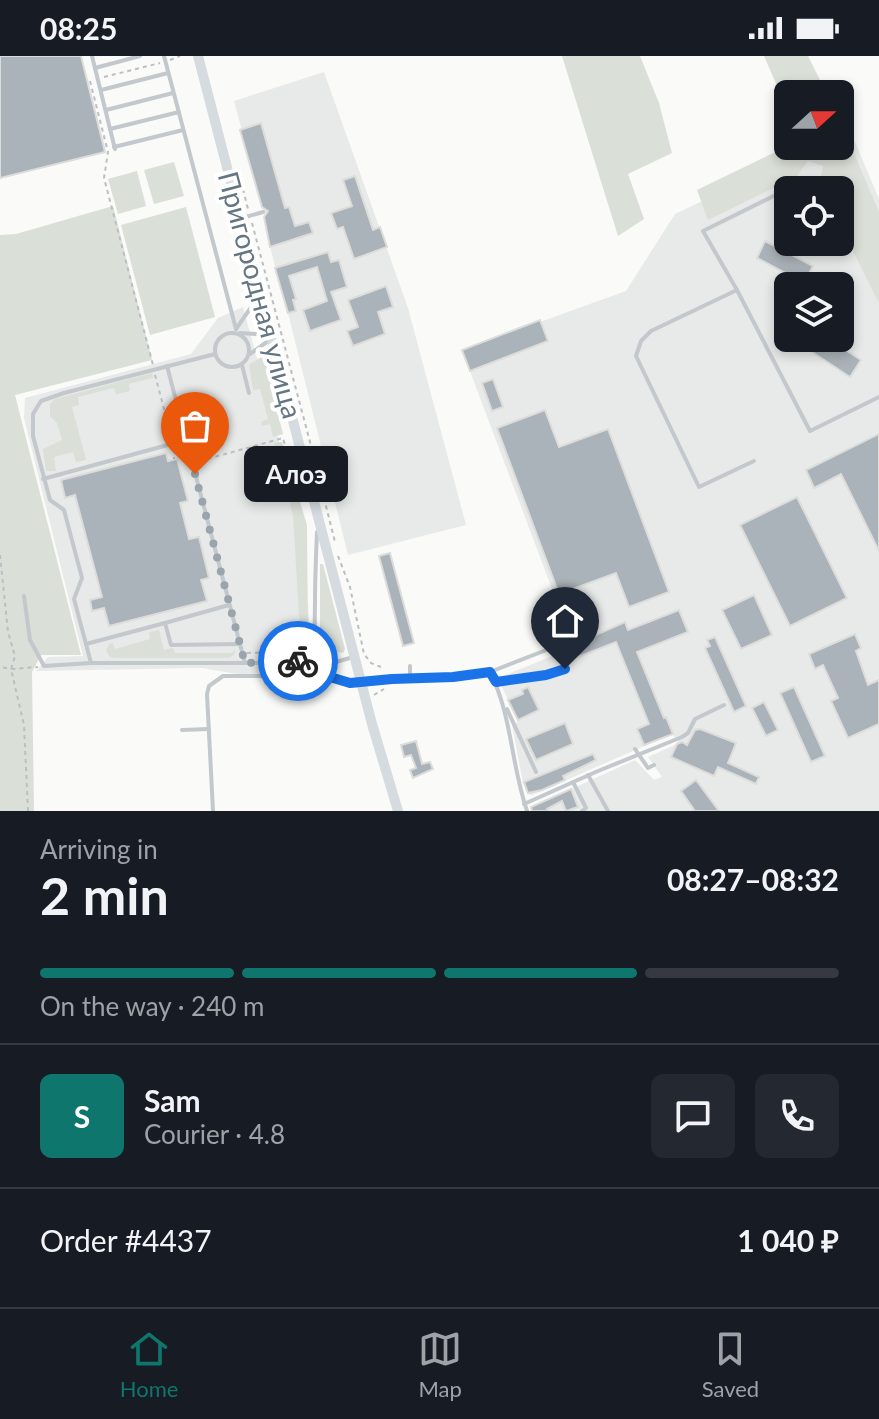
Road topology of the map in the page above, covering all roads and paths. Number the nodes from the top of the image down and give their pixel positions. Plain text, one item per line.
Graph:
1 (92, 56) edge
2 (140, 56) edge
3 (180, 56) edge
4 (198, 56) edge
5 (164, 59) edge
6 (95, 68) junction
7 (168, 73) junction
8 (97, 79) junction
9 (100, 90) junction
10 (173, 93) junction
11 (105, 110) junction
12 (179, 112) junction
13 (110, 129) junction
14 (183, 130) junction
15 (239, 176) dead end
16 (774, 196) edge
17 (263, 212) dead end
18 (240, 219) junction
19 (737, 290) junction
20 (259, 295) junction
21 (234, 331) junction
22 (271, 337) junction
23 (215, 354) junction
24 (250, 354) junction
25 (242, 365) junction
26 (167, 366) junction
27 (154, 369) junction
28 (249, 393) dead end
29 (879, 397) edge
30 (186, 440) junction
31 (173, 444) junction
32 (174, 459) dead end
33 (754, 461) dead end
34 (192, 463) junction
35 (293, 475) dead end
36 (43, 479) junction
37 (330, 481) dead end
38 (315, 484) junction
39 (318, 517) junction
40 (335, 541) dead end
41 (0, 555) edge
42 (338, 556) dead end
43 (24, 596) dead end
44 (229, 605) junction
45 (165, 623) junction
46 (572, 640) dead end
47 (86, 644) junction
48 (239, 644) junction
49 (301, 651) dead end
50 (242, 654) junction
51 (355, 656) junction
52 (320, 662) junction
53 (91, 663) junction
54 (245, 663) junction
55 (44, 666) junction
56 (410, 666) dead end
57 (0, 667) edge
58 (381, 667) dead end
59 (11, 669) junction
60 (565, 669) dead end
61 (490, 672) junction
62 (410, 678) junction
63 (362, 682) junction
64 (496, 682) junction
65 (504, 705) junction
66 (724, 705) dead end
67 (209, 729) junction
68 (182, 730) dead end
69 (635, 749) dead end
70 (639, 755) junction
71 (654, 765) dead end
72 (536, 772) dead end
73 (588, 775) junction
74 (573, 782) junction
75 (524, 804) junction
76 (28, 811) edge
77 (213, 811) edge
78 (398, 811) edge
79 (527, 811) edge
80 (582, 811) edge
81 (608, 811) edge

1 - 6 lane
2 - 6 lane
3 - 5 path
4 - 18 street, Пригородная улица
5 - 7 lane
5 - 8 path
6 - 8 lane
7 - 9 lane
7 - 10 lane
8 - 9 lane
8 - 27 path
9 - 11 lane
10 - 11 lane
10 - 12 lane
11 - 13 lane
12 - 13 lane
12 - 14 lane
13 - 14 lane
14 - 21 lane
15 - 38 path
16 - 19 lane
17 - 18 lane
18 - 20 street, Пригородная улица
19 - 29 lane
19 - 33 lane
20 - 21 lane
20 - 22 street, Пригородная улица
21 - 22 lane
21 - 23 lane
21 - 24 lane
22 - 24 lane
22 - 38 street, Пригородная улица
23 - 25 lane
23 - 26 lane
24 - 25 lane
25 - 28 lane
26 - 27 lane
26 - 30 lane
27 - 31 path
27 - 36 lane
30 - 31 lane
30 - 34 lane
31 - 32 path
31 - 36 lane
34 - 35 path
34 - 44 lane
36 - 47 lane
37 - 38 lane
38 - 39 street, Пригородная улица
38 - 40 path
39 - 51 street, Пригородная улица
39 - 52 lane
41 - 59 path
42 - 58 path
43 - 55 lane
44 - 45 lane
44 - 48 lane
45 - 47 lane
45 - 48 lane
46 - 61 lane
47 - 53 lane
48 - 50 lane
49 - 50 path
50 - 54 lane
51 - 52 lane
51 - 63 street, Пригородная улица
52 - 54 lane
52 - 63 lane
52 - 67 lane
53 - 54 lane
53 - 55 lane
55 - 59 path
56 - 62 lane
57 - 59 path
59 - 76 path
60 - 64 lane
61 - 62 lane
61 - 64 lane
62 - 63 lane
63 - 78 street, Пригородная улица
64 - 65 lane
65 - 72 lane
65 - 75 lane
66 - 70 lane
67 - 68 lane
67 - 77 lane
69 - 70 lane
70 - 71 lane
70 - 73 lane
73 - 74 lane
73 - 81 lane
74 - 75 lane
74 - 80 lane
75 - 79 lane

